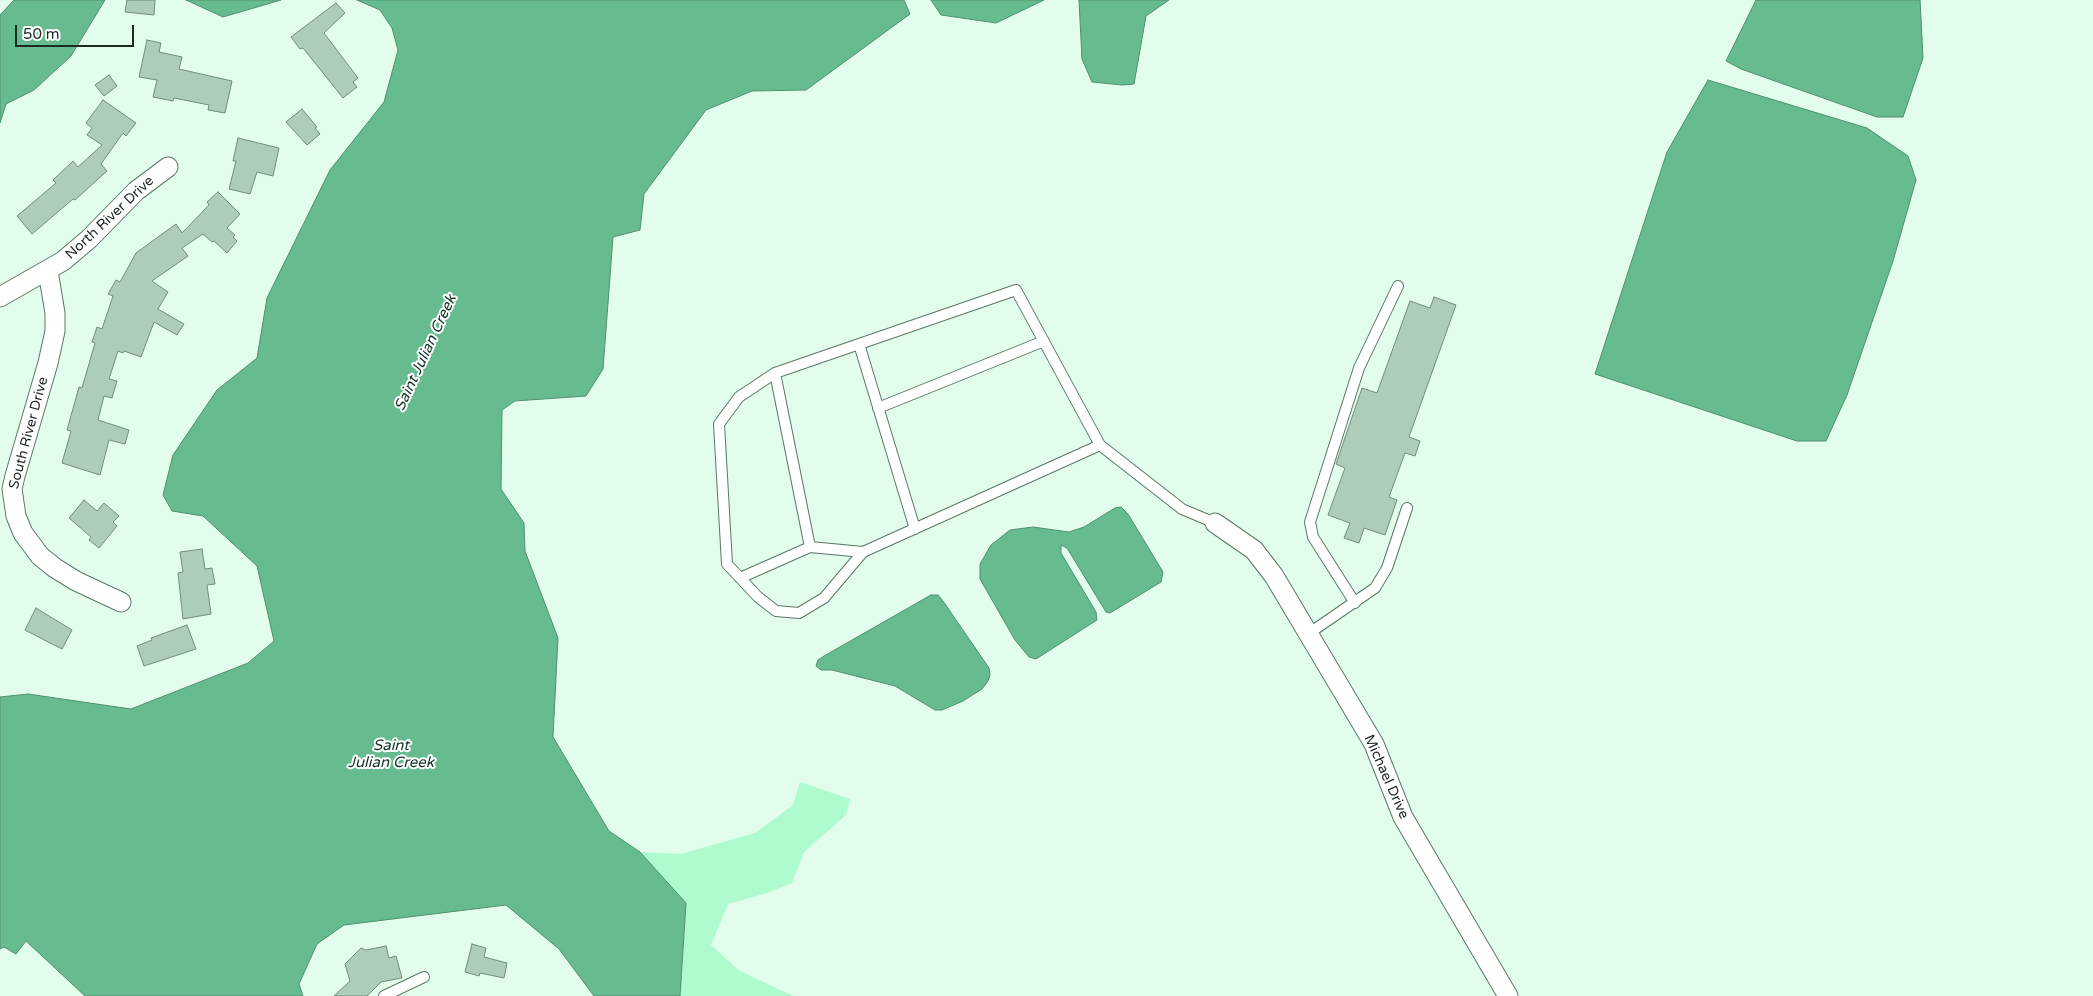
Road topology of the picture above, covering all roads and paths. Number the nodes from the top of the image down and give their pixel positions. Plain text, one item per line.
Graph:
1 (168, 167) dead end
2 (48, 271) junction
3 (1398, 286) dead end
4 (0, 297) edge
5 (1044, 342) junction
6 (859, 344) junction
7 (776, 374) junction
8 (878, 408) junction
9 (1100, 445) junction
10 (1407, 508) dead end
11 (1215, 524) joint
12 (914, 529) junction
13 (810, 547) junction
14 (862, 552) junction
15 (740, 578) junction
16 (121, 602) dead end
17 (1355, 603) junction
18 (1308, 634) junction
19 (424, 977) dead end
20 (384, 996) edge
21 (1508, 996) edge

1 - 2 street, North River Drive
2 - 4 street, North River Drive
2 - 16 street, South River Drive
3 - 17 lane
5 - 6 lane
5 - 8 lane
5 - 9 lane
6 - 7 lane
6 - 8 lane
7 - 13 lane
7 - 15 lane
8 - 12 lane
9 - 11 lane
9 - 12 lane
10 - 17 lane
11 - 18 street, Michael Drive
12 - 14 lane
13 - 14 lane
13 - 15 lane
14 - 15 lane
17 - 18 lane
18 - 21 street, Michael Drive
19 - 20 lane

